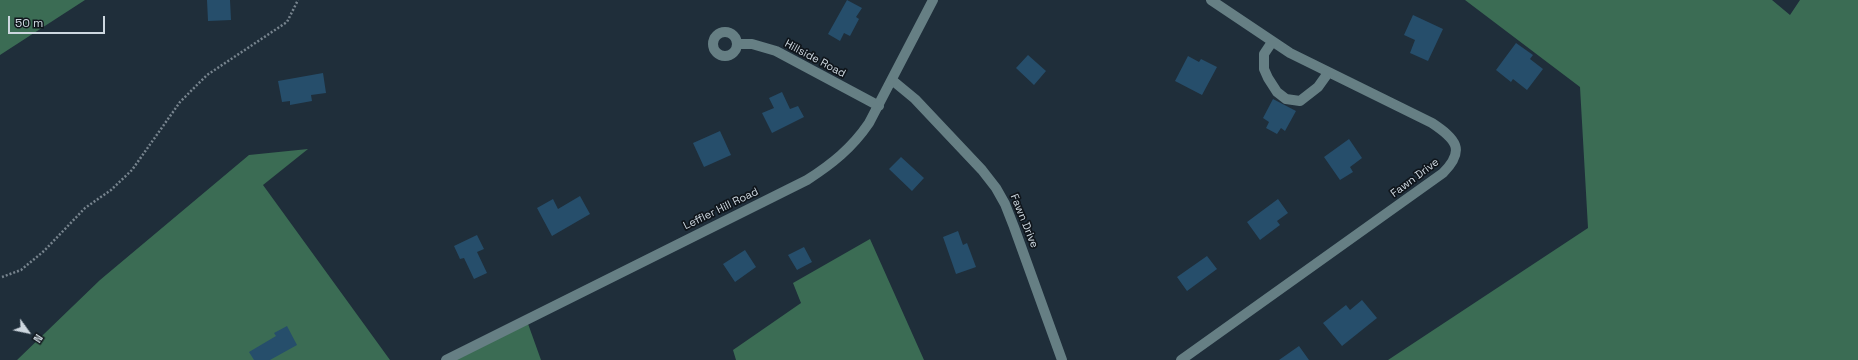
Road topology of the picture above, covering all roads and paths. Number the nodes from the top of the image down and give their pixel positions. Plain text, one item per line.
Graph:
1 (298, 0) edge
2 (932, 0) edge
3 (1211, 0) edge
4 (1272, 42) junction
5 (737, 44) dead end
6 (1328, 73) junction
7 (892, 80) junction
8 (878, 106) junction
9 (2, 277) dead end
10 (446, 360) edge
11 (1062, 360) edge
12 (1181, 360) edge

1 - 9 path
2 - 7 street, Leffler Hill Road
3 - 4 street, Fawn Drive
4 - 6 street, Fawn Drive
4 - 6 street
5 - 8 street, Hillside Road
6 - 12 street, Fawn Drive
7 - 8 street, Leffler Hill Road
7 - 11 street, Fawn Drive
8 - 10 street, Leffler Hill Road

